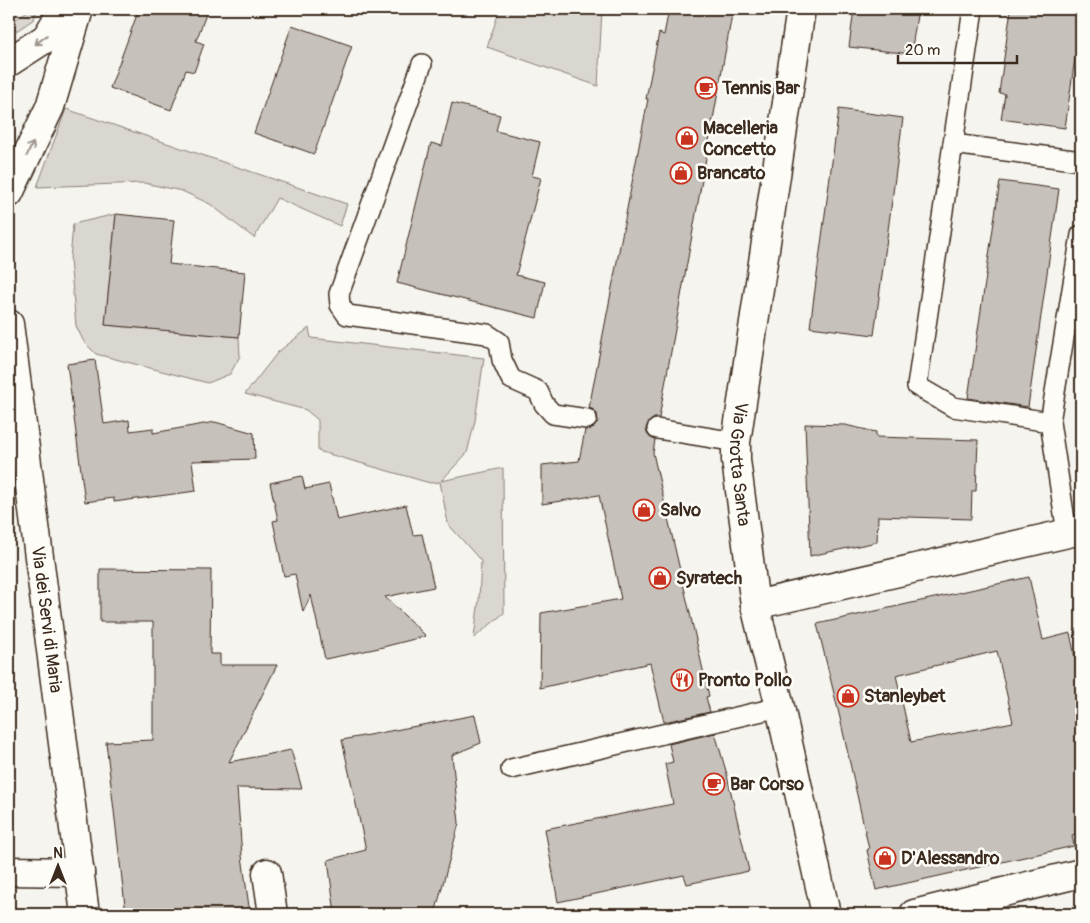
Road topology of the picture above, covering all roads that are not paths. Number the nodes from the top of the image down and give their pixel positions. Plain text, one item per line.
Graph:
1 (64, 9) edge
2 (79, 9) edge
3 (801, 9) edge
4 (973, 9) edge
5 (9, 62) edge
6 (422, 64) dead end
7 (953, 144) junction
8 (1081, 161) edge
9 (9, 193) edge
10 (1081, 235) edge
11 (9, 324) edge
12 (587, 419) dead end
13 (1050, 422) junction
14 (657, 429) dead end
15 (736, 442) junction
16 (1074, 532) edge
17 (755, 605) junction
18 (780, 707) junction
19 (511, 768) dead end
20 (9, 871) edge
21 (80, 872) junction
22 (1081, 872) edge
23 (267, 873) dead end
24 (85, 914) edge
25 (273, 914) edge
26 (826, 914) edge
27 (914, 914) edge

1 -> 5 street
9 -> 2 street
3 - 15 street, Via Grotta Santa
4 - 7 lane
6 - 12 lane
7 - 8 lane
7 - 13 lane
10 - 13 lane
11 - 21 street, Via dei Servi di Maria
13 - 16 lane
14 - 15 lane
15 - 17 street, Via Grotta Santa
16 - 17 street
17 - 18 street, Via Grotta Santa
18 - 19 lane
18 - 26 street, Via Grotta Santa
20 - 21 street
21 - 24 street, Via dei Servi di Maria
22 - 27 street
23 - 25 street

